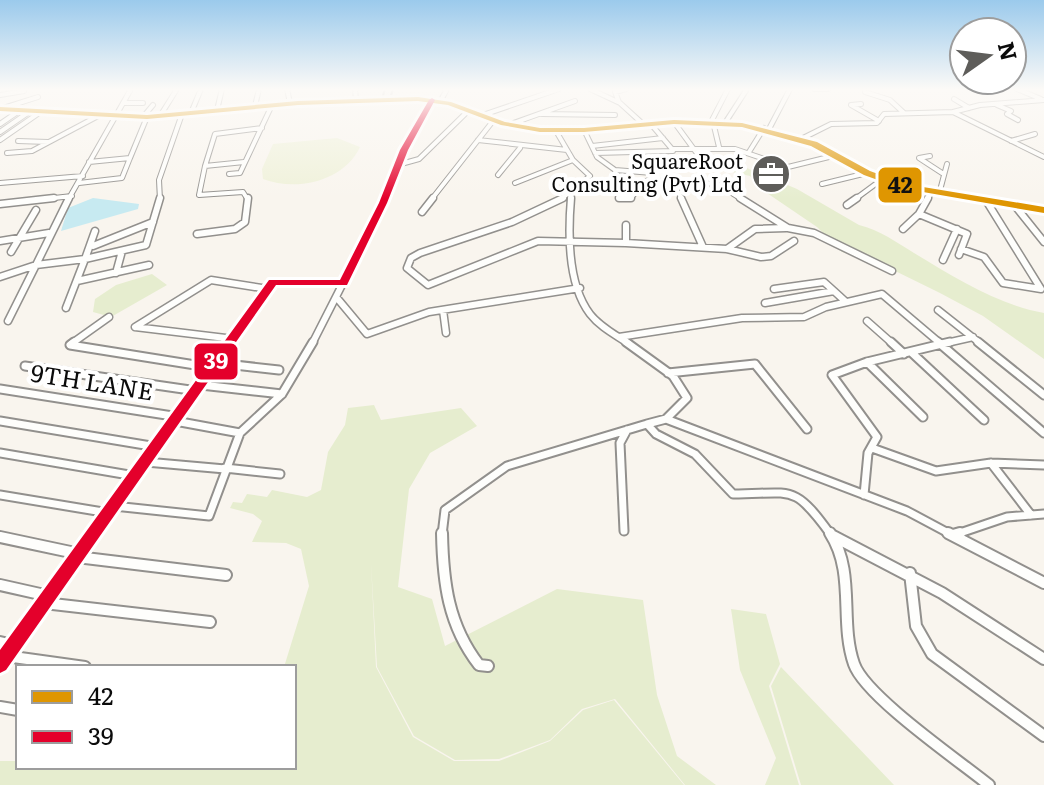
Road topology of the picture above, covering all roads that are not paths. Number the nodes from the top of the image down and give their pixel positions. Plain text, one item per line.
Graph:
1 (21, 126) edge
2 (80, 126) edge
3 (111, 126) edge
4 (142, 126) edge
5 (178, 126) edge
6 (421, 126) edge
7 (453, 126) edge
8 (489, 126) edge
9 (513, 126) edge
10 (623, 126) edge
11 (650, 126) edge
12 (677, 126) edge
13 (713, 126) edge
14 (743, 126) edge
15 (768, 126) edge
16 (828, 126) edge
17 (980, 126) edge
18 (262, 128) joint
19 (766, 129) junction
20 (584, 130) junction
21 (556, 131) junction
22 (1035, 134) dead end
23 (663, 138) junction
24 (801, 139) junction
25 (0, 140) edge
26 (478, 140) junction
27 (18, 141) dead end
28 (1011, 141) junction
29 (50, 142) junction
30 (592, 146) junction
31 (719, 147) junction
32 (520, 148) junction
33 (692, 148) junction
34 (672, 149) junction
35 (567, 150) junction
36 (749, 152) junction
37 (7, 153) dead end
38 (595, 153) junction
39 (837, 155) junction
40 (930, 156) dead end
41 (1044, 157) edge
42 (130, 158) junction
43 (573, 160) junction
44 (89, 162) junction
45 (244, 162) junction
46 (704, 163) dead end
47 (401, 164) junction
48 (947, 164) dead end
49 (205, 166) junction
50 (615, 170) junction
51 (867, 173) junction
52 (942, 173) junction
53 (229, 174) dead end
54 (498, 175) dead end
55 (83, 176) junction
56 (881, 180) junction
57 (0, 183) edge
58 (79, 183) junction
59 (515, 183) dead end
60 (822, 184) dead end
61 (936, 193) junction
62 (571, 194) junction
63 (72, 196) junction
64 (987, 202) junction
65 (0, 204) edge
66 (847, 205) dead end
67 (1016, 207) junction
68 (36, 210) dead end
69 (1044, 210) edge
70 (422, 212) dead end
71 (919, 214) junction
72 (153, 222) junction
73 (626, 225) dead end
74 (788, 228) junction
75 (903, 229) dead end
76 (957, 229) junction
77 (95, 231) dead end
78 (49, 233) junction
79 (197, 234) dead end
80 (19, 238) junction
81 (569, 240) junction
82 (0, 241) edge
83 (794, 241) dead end
84 (1044, 242) edge
85 (626, 243) junction
86 (93, 246) junction
87 (703, 247) junction
88 (727, 249) junction
89 (122, 251) junction
90 (11, 252) dead end
91 (85, 259) junction
92 (943, 260) dead end
93 (36, 265) junction
94 (149, 265) dead end
95 (892, 271) dead end
96 (116, 273) junction
97 (0, 277) edge
98 (77, 281) junction
99 (343, 283) junction
100 (580, 288) junction
101 (268, 289) junction
102 (774, 289) dead end
103 (834, 291) junction
104 (337, 298) junction
105 (846, 302) junction
106 (765, 303) dead end
107 (66, 308) dead end
108 (443, 310) junction
109 (938, 310) dead end
110 (109, 317) dead end
111 (8, 321) dead end
112 (867, 321) dead end
113 (446, 333) dead end
114 (619, 337) junction
115 (973, 337) junction
116 (234, 339) junction
117 (942, 345) junction
118 (908, 353) junction
119 (867, 362) junction
120 (25, 366) dead end
121 (216, 366) junction
122 (279, 370) dead end
123 (668, 373) junction
124 (199, 388) junction
125 (0, 389) edge
126 (282, 394) junction
127 (1044, 395) edge
128 (923, 417) dead end
129 (177, 419) junction
130 (666, 419) junction
131 (984, 420) dead end
132 (0, 421) edge
133 (647, 424) junction
134 (807, 429) dead end
135 (627, 430) junction
136 (240, 433) junction
137 (1044, 433) edge
138 (157, 447) junction
139 (872, 448) junction
140 (0, 453) edge
141 (146, 462) junction
142 (991, 463) junction
143 (1044, 465) edge
144 (225, 469) junction
145 (280, 474) dead end
146 (135, 476) junction
147 (0, 495) edge
148 (864, 495) junction
149 (111, 510) junction
150 (1044, 514) edge
151 (1031, 515) junction
152 (624, 531) dead end
153 (953, 535) junction
154 (833, 536) junction
155 (0, 537) edge
156 (78, 556) junction
157 (910, 573) junction
158 (226, 575) dead end
159 (1044, 583) edge
160 (0, 585) edge
161 (46, 600) junction
162 (210, 622) dead end
163 (0, 642) edge
164 (13, 645) junction
165 (1044, 659) edge
166 (3, 660) edge
167 (62, 665) edge
168 (488, 666) dead end
169 (1044, 736) edge
170 (989, 785) edge

1 - 25 street
2 - 29 street
3 - 44 street
4 - 42 street
5 - 72 street
6 - 47 street
7 - 47 street
8 - 26 street
9 - 21 main road
10 - 20 main road
11 - 23 street
12 - 33 street
13 - 31 street
14 - 19 main road
15 - 19 street
16 - 24 street
17 - 28 street
18 - 45 street
18 - 49 street
19 - 24 main road
19 - 36 street
20 - 21 main road
20 - 30 street
21 - 35 street
22 - 28 street
23 - 30 street
23 - 34 street
24 - 39 main road
26 - 32 street
26 - 70 street
27 - 29 street
28 - 41 street
29 - 37 street
30 - 38 street
31 - 33 street
31 - 36 street
32 - 35 street
32 - 54 street
33 - 34 street
33 - 46 street
34 - 38 street
35 - 43 street
36 - 39 street
38 - 50 street
39 - 51 main road
40 - 52 street
42 - 44 street
42 - 58 street
43 - 59 street
43 - 62 street
44 - 55 street
45 - 49 street
45 - 53 street
47 - 99 street
48 - 52 street
49 - 79 street
50 - 50 street
51 - 56 main road
51 - 60 street
52 - 61 street
55 - 57 street
55 - 58 street
56 - 61 main road
56 - 66 street
58 - 63 street
61 - 64 main road
61 - 71 street
62 - 81 street
62 - 81 street
63 - 65 street
63 - 78 street
64 - 67 main road
64 - 76 street
67 - 69 main road
67 - 84 street
68 - 80 street
71 - 75 street
71 - 76 street
72 - 86 street
72 - 89 street
73 - 85 street
74 - 87 street
74 - 88 street
74 - 95 street
76 - 92 street
77 - 86 street
78 - 80 street
78 - 93 street
80 - 82 street
80 - 90 street
81 - 85 street
81 - 100 street
83 - 88 street
85 - 87 street
86 - 91 street
87 - 88 street
89 - 91 street
89 - 96 street
91 - 93 street
91 - 98 street
93 - 97 street
93 - 111 street
94 - 96 street
96 - 98 street
98 - 107 street
99 - 101 street
99 - 104 street
100 - 108 street
100 - 114 street
101 - 116 street
101 - 116 street
102 - 103 street
103 - 105 street
103 - 106 street
104 - 108 street
104 - 126 street
105 - 114 street
105 - 117 street
108 - 113 street
109 - 115 street
110 - 121 street
112 - 118 street
114 - 123 street
115 - 117 street
115 - 127 street
116 - 121 street
117 - 118 street
117 - 137 street
118 - 119 street
118 - 131 street
119 - 128 street
119 - 139 street
120 - 124 street
121 - 122 street
121 - 124 street
123 - 130 street
123 - 134 street
124 - 126 street
124 - 129 street
125 - 129 street, 9TH LANE
126 - 136 street
129 - 136 street, 9TH LANE
129 - 138 street
130 - 133 street
130 - 148 street
132 - 138 street
133 - 135 street
133 - 154 street
135 - 152 street
135 - 168 street
136 - 144 street
138 - 141 street
139 - 142 street
139 - 148 street
140 - 146 street
141 - 144 street
141 - 146 street
142 - 143 street
142 - 151 street
144 - 145 street
144 - 149 street
146 - 149 street
147 - 149 street
148 - 153 street
149 - 156 street
150 - 151 street
151 - 153 street
153 - 159 street
154 - 157 street
154 - 170 street
155 - 156 street
156 - 158 street
156 - 161 street
157 - 165 street
157 - 169 street
160 - 161 street
161 - 162 street
161 - 164 street
163 - 164 street
164 - 166 street
166 - 167 street

